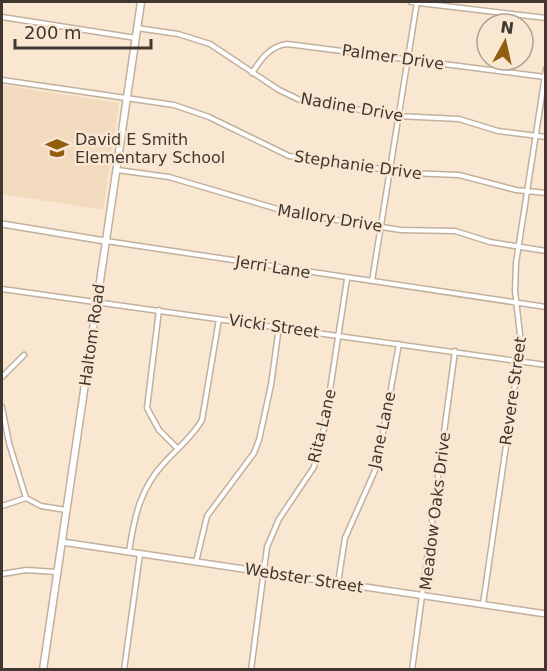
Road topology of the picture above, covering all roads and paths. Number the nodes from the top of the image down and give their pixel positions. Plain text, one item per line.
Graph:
1 (141, 2) edge
2 (411, 2) edge
3 (417, 2) edge
4 (2, 17) edge
5 (546, 18) edge
6 (137, 27) junction
7 (136, 38) junction
8 (407, 60) junction
9 (546, 69) edge
10 (252, 73) junction
11 (545, 77) edge
12 (2, 80) edge
13 (127, 98) junction
14 (397, 116) junction
15 (535, 136) junction
16 (546, 137) edge
17 (116, 170) junction
18 (389, 171) junction
19 (527, 191) junction
20 (546, 193) edge
21 (2, 224) edge
22 (381, 226) junction
23 (105, 241) junction
24 (519, 247) junction
25 (546, 250) edge
26 (347, 279) junction
27 (372, 281) junction
28 (2, 289) edge
29 (96, 303) junction
30 (517, 303) junction
31 (546, 307) edge
32 (159, 310) junction
33 (219, 319) junction
34 (279, 327) junction
35 (338, 335) junction
36 (399, 344) junction
37 (455, 351) junction
38 (24, 355) dead end
39 (518, 361) junction
40 (546, 365) edge
41 (2, 377) edge
42 (2, 407) edge
43 (3, 430) edge
44 (178, 449) junction
45 (26, 498) junction
46 (2, 506) edge
47 (66, 510) junction
48 (62, 542) junction
49 (129, 552) junction
50 (140, 554) junction
51 (196, 562) junction
52 (58, 572) junction
53 (264, 572) junction
54 (2, 574) edge
55 (338, 584) junction
56 (423, 596) junction
57 (482, 605) junction
58 (546, 615) edge
59 (44, 669) edge
60 (124, 669) edge
61 (250, 669) edge
62 (412, 669) edge

1 - 6 main road, Haltom Road
2 - 3 street
3 - 5 street
3 - 8 street
4 - 7 street
6 - 7 main road, Haltom Road
6 - 10 street, Nadine Drive
7 - 13 main road, Haltom Road
8 - 10 street, Palmer Drive
8 - 11 street, Palmer Drive
8 - 14 street
9 - 11 street, Revere Street
10 - 14 street, Nadine Drive
11 - 15 street, Revere Street
12 - 13 street, Stephanie Drive
13 - 17 main road, Haltom Road
13 - 18 street, Stephanie Drive
14 - 15 street, Nadine Drive
14 - 18 street
15 - 16 street, Nadine Drive
15 - 19 street, Revere Street
17 - 22 street, Mallory Drive
17 - 23 main road, Haltom Road
18 - 19 street, Stephanie Drive
18 - 22 street
19 - 20 street, Stephanie Drive
19 - 24 street, Revere Street
21 - 23 street, Jerri Lane
22 - 24 street, Mallory Drive
22 - 27 street
23 - 26 street, Jerri Lane
23 - 29 main road, Haltom Road
24 - 25 street, Mallory Drive
24 - 30 street, Revere Street
26 - 27 street, Jerri Lane
26 - 35 street, Rita Lane
27 - 30 street, Jerri Lane
28 - 29 street, Vicki Street
29 - 32 street, Vicki Street
29 - 47 main road, Haltom Road
30 - 31 street, Jerri Lane
30 - 39 street, Revere Street
32 - 33 street, Vicki Street
32 - 44 street
33 - 34 street, Vicki Street
33 - 44 street
34 - 35 street, Vicki Street
34 - 51 street
35 - 36 street, Vicki Street
35 - 53 street, Rita Lane
36 - 37 street, Vicki Street
36 - 55 street, Jane Lane
37 - 39 street, Vicki Street
37 - 56 street, Meadow Oaks Drive
38 - 41 street
39 - 40 street, Vicki Street
39 - 57 street, Revere Street
42 - 43 street
43 - 45 street
44 - 49 street
45 - 46 street
45 - 47 street
47 - 48 main road, Haltom Road
48 - 49 street, Webster Street
48 - 52 main road, Haltom Road
49 - 50 street, Webster Street
50 - 51 street, Webster Street
50 - 60 street
51 - 53 street, Webster Street
52 - 54 street
52 - 59 main road, Haltom Road
53 - 55 street, Webster Street
53 - 61 street, Rita Lane
55 - 56 street, Webster Street
56 - 57 street, Webster Street
56 - 62 street, Meadow Oaks Drive
57 - 58 street, Webster Street

